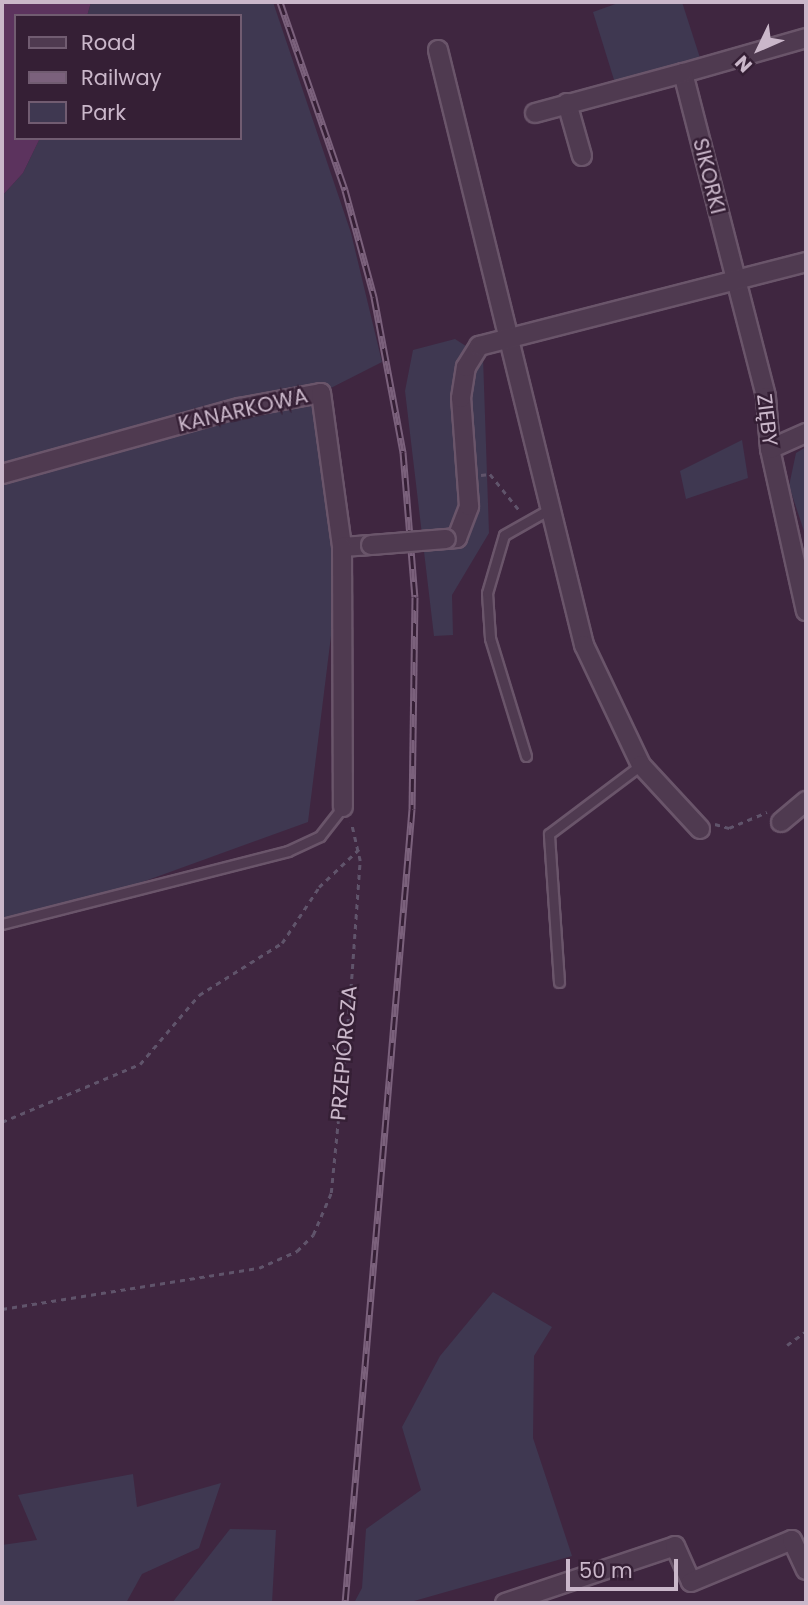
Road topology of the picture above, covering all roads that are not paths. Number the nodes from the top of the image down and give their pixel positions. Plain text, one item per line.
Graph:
1 (806, 38) edge
2 (438, 50) dead end
3 (683, 73) junction
4 (567, 103) junction
5 (535, 113) dead end
6 (582, 156) dead end
7 (806, 262) edge
8 (734, 280) junction
9 (512, 335) junction
10 (806, 433) edge
11 (770, 449) junction
12 (2, 474) edge
13 (550, 509) junction
14 (342, 547) junction
15 (800, 560) edge
16 (806, 611) edge
17 (526, 756) dead end
18 (641, 765) junction
19 (806, 801) edge
20 (342, 807) joint
21 (784, 819) road end
22 (698, 827) road end
23 (2, 924) edge
24 (559, 982) dead end
25 (806, 1570) edge
26 (506, 1603) edge

1 - 3 street
2 - 9 street
3 - 4 street
3 - 8 street, SIKORKI
4 - 5 street
4 - 6 street
7 - 8 street
8 - 9 street
8 - 11 street, ZIĘBY
9 - 13 street
9 - 14 street, bridge
10 - 11 street
11 - 15 street, ZIĘBY
12 - 14 street, KANARKOWA
13 - 17 lane
13 - 18 street
14 - 20 street
15 - 16 street, ZIĘBY
18 - 22 street
18 - 24 lane
19 - 21 street
20 - 23 lane
25 - 26 street

